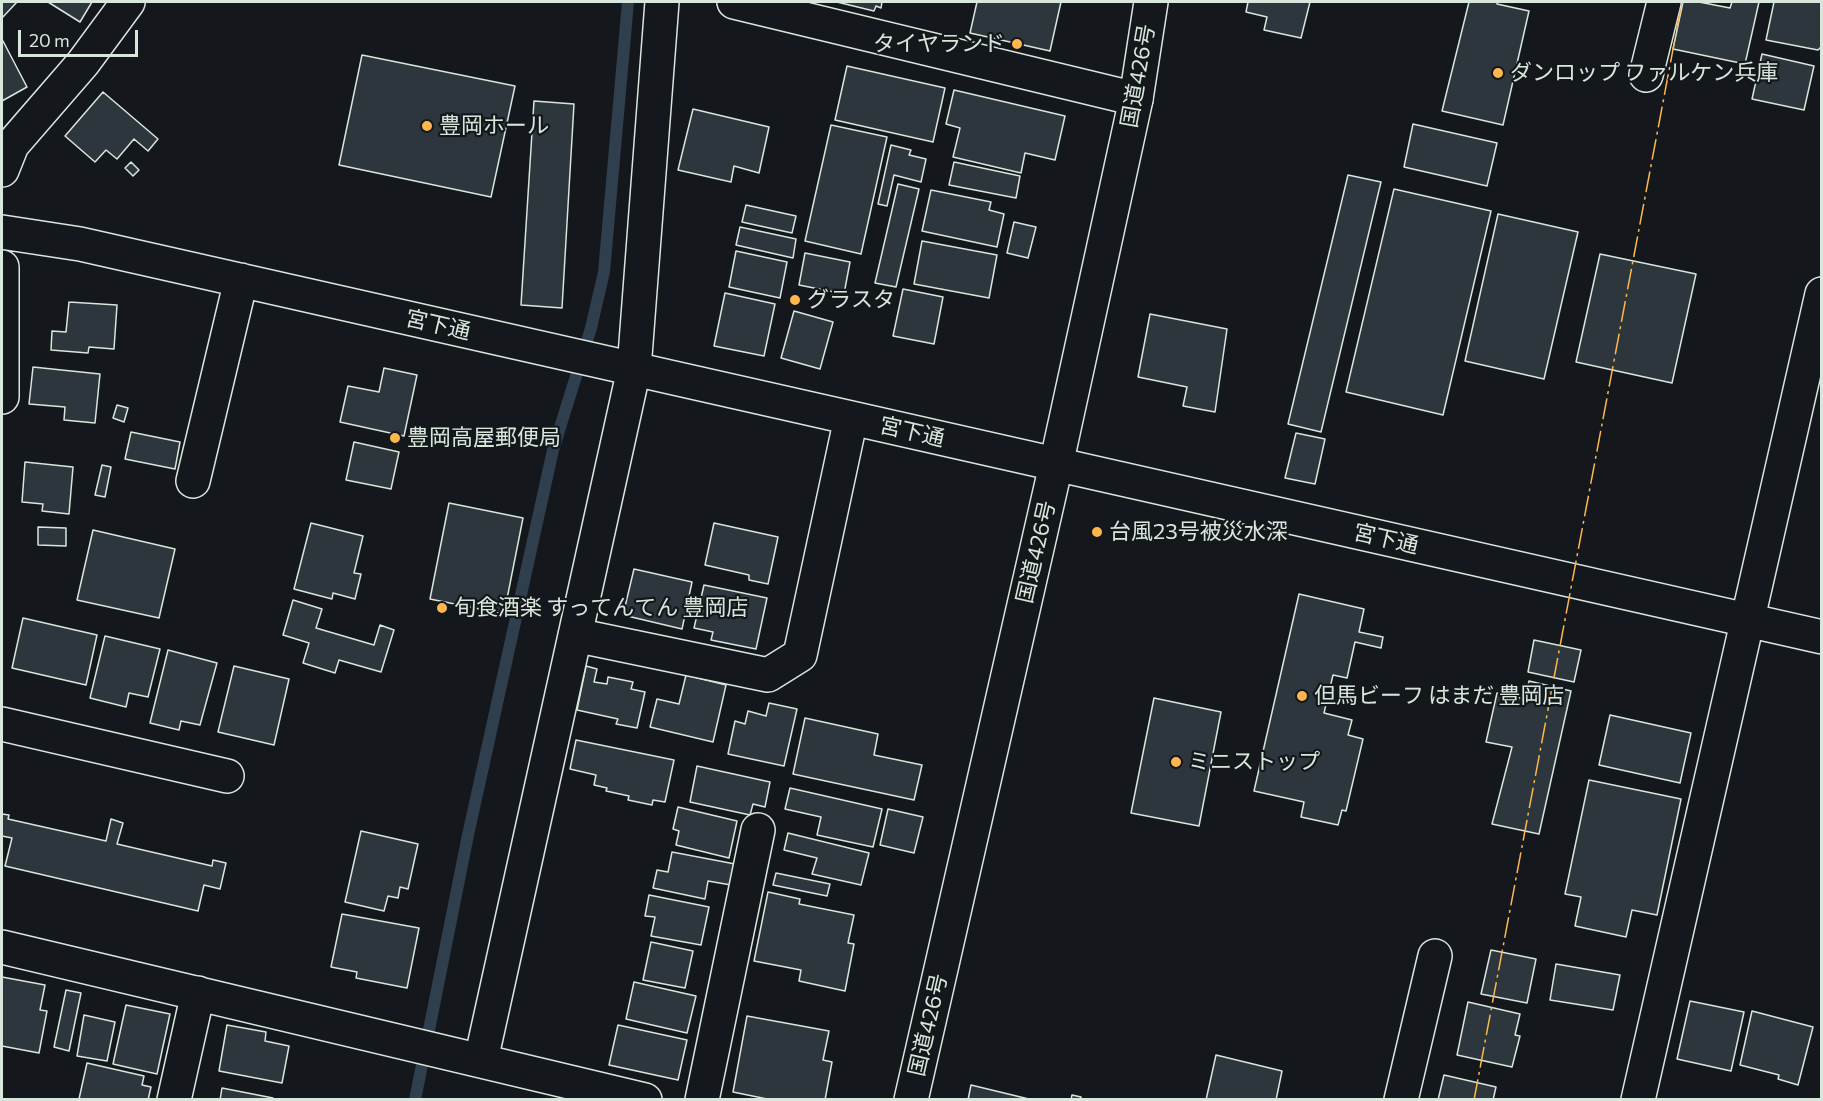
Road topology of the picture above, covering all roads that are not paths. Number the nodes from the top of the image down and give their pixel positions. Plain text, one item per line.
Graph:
1 (128, 2) edge
2 (662, 2) edge
3 (734, 2) edge
4 (1151, 2) edge
5 (1664, 2) edge
6 (1646, 75) dead end
7 (1136, 99) junction
8 (2, 170) edge
9 (2, 232) edge
10 (2, 267) edge
11 (241, 280) junction
12 (1821, 294) edge
13 (621, 366) junction
14 (2, 398) edge
15 (851, 418) junction
16 (1056, 465) junction
17 (193, 481) dead end
18 (1746, 620) junction
19 (574, 635) junction
20 (1821, 637) edge
21 (2, 724) edge
22 (227, 776) dead end
23 (758, 830) dead end
24 (2, 946) edge
25 (1435, 956) dead end
26 (198, 993) junction
27 (466, 1057) junction
28 (600, 1094) edge
29 (174, 1100) edge
30 (645, 1100) edge
31 (702, 1100) edge
32 (911, 1100) edge
33 (1401, 1100) edge
34 (1638, 1100) edge

1 - 8 main road
2 - 13 main road
3 - 7 main road
4 - 7 main road, 国道426号
5 - 6 main road
7 - 16 main road, 国道426号
9 - 11 main road, 宮下通
10 - 14 main road
11 - 13 main road, 宮下通
11 - 17 main road
12 - 18 main road
13 - 15 main road, 宮下通
13 - 19 main road
15 - 16 main road, 宮下通
15 - 19 main road
16 - 18 main road, 宮下通
16 - 32 main road, 国道426号
18 - 20 main road, 宮下通
18 - 34 main road
19 - 27 main road
21 - 22 main road
23 - 31 main road
24 - 26 main road
25 - 33 main road
26 - 27 main road
26 - 29 main road
27 - 28 main road
28 - 30 main road

